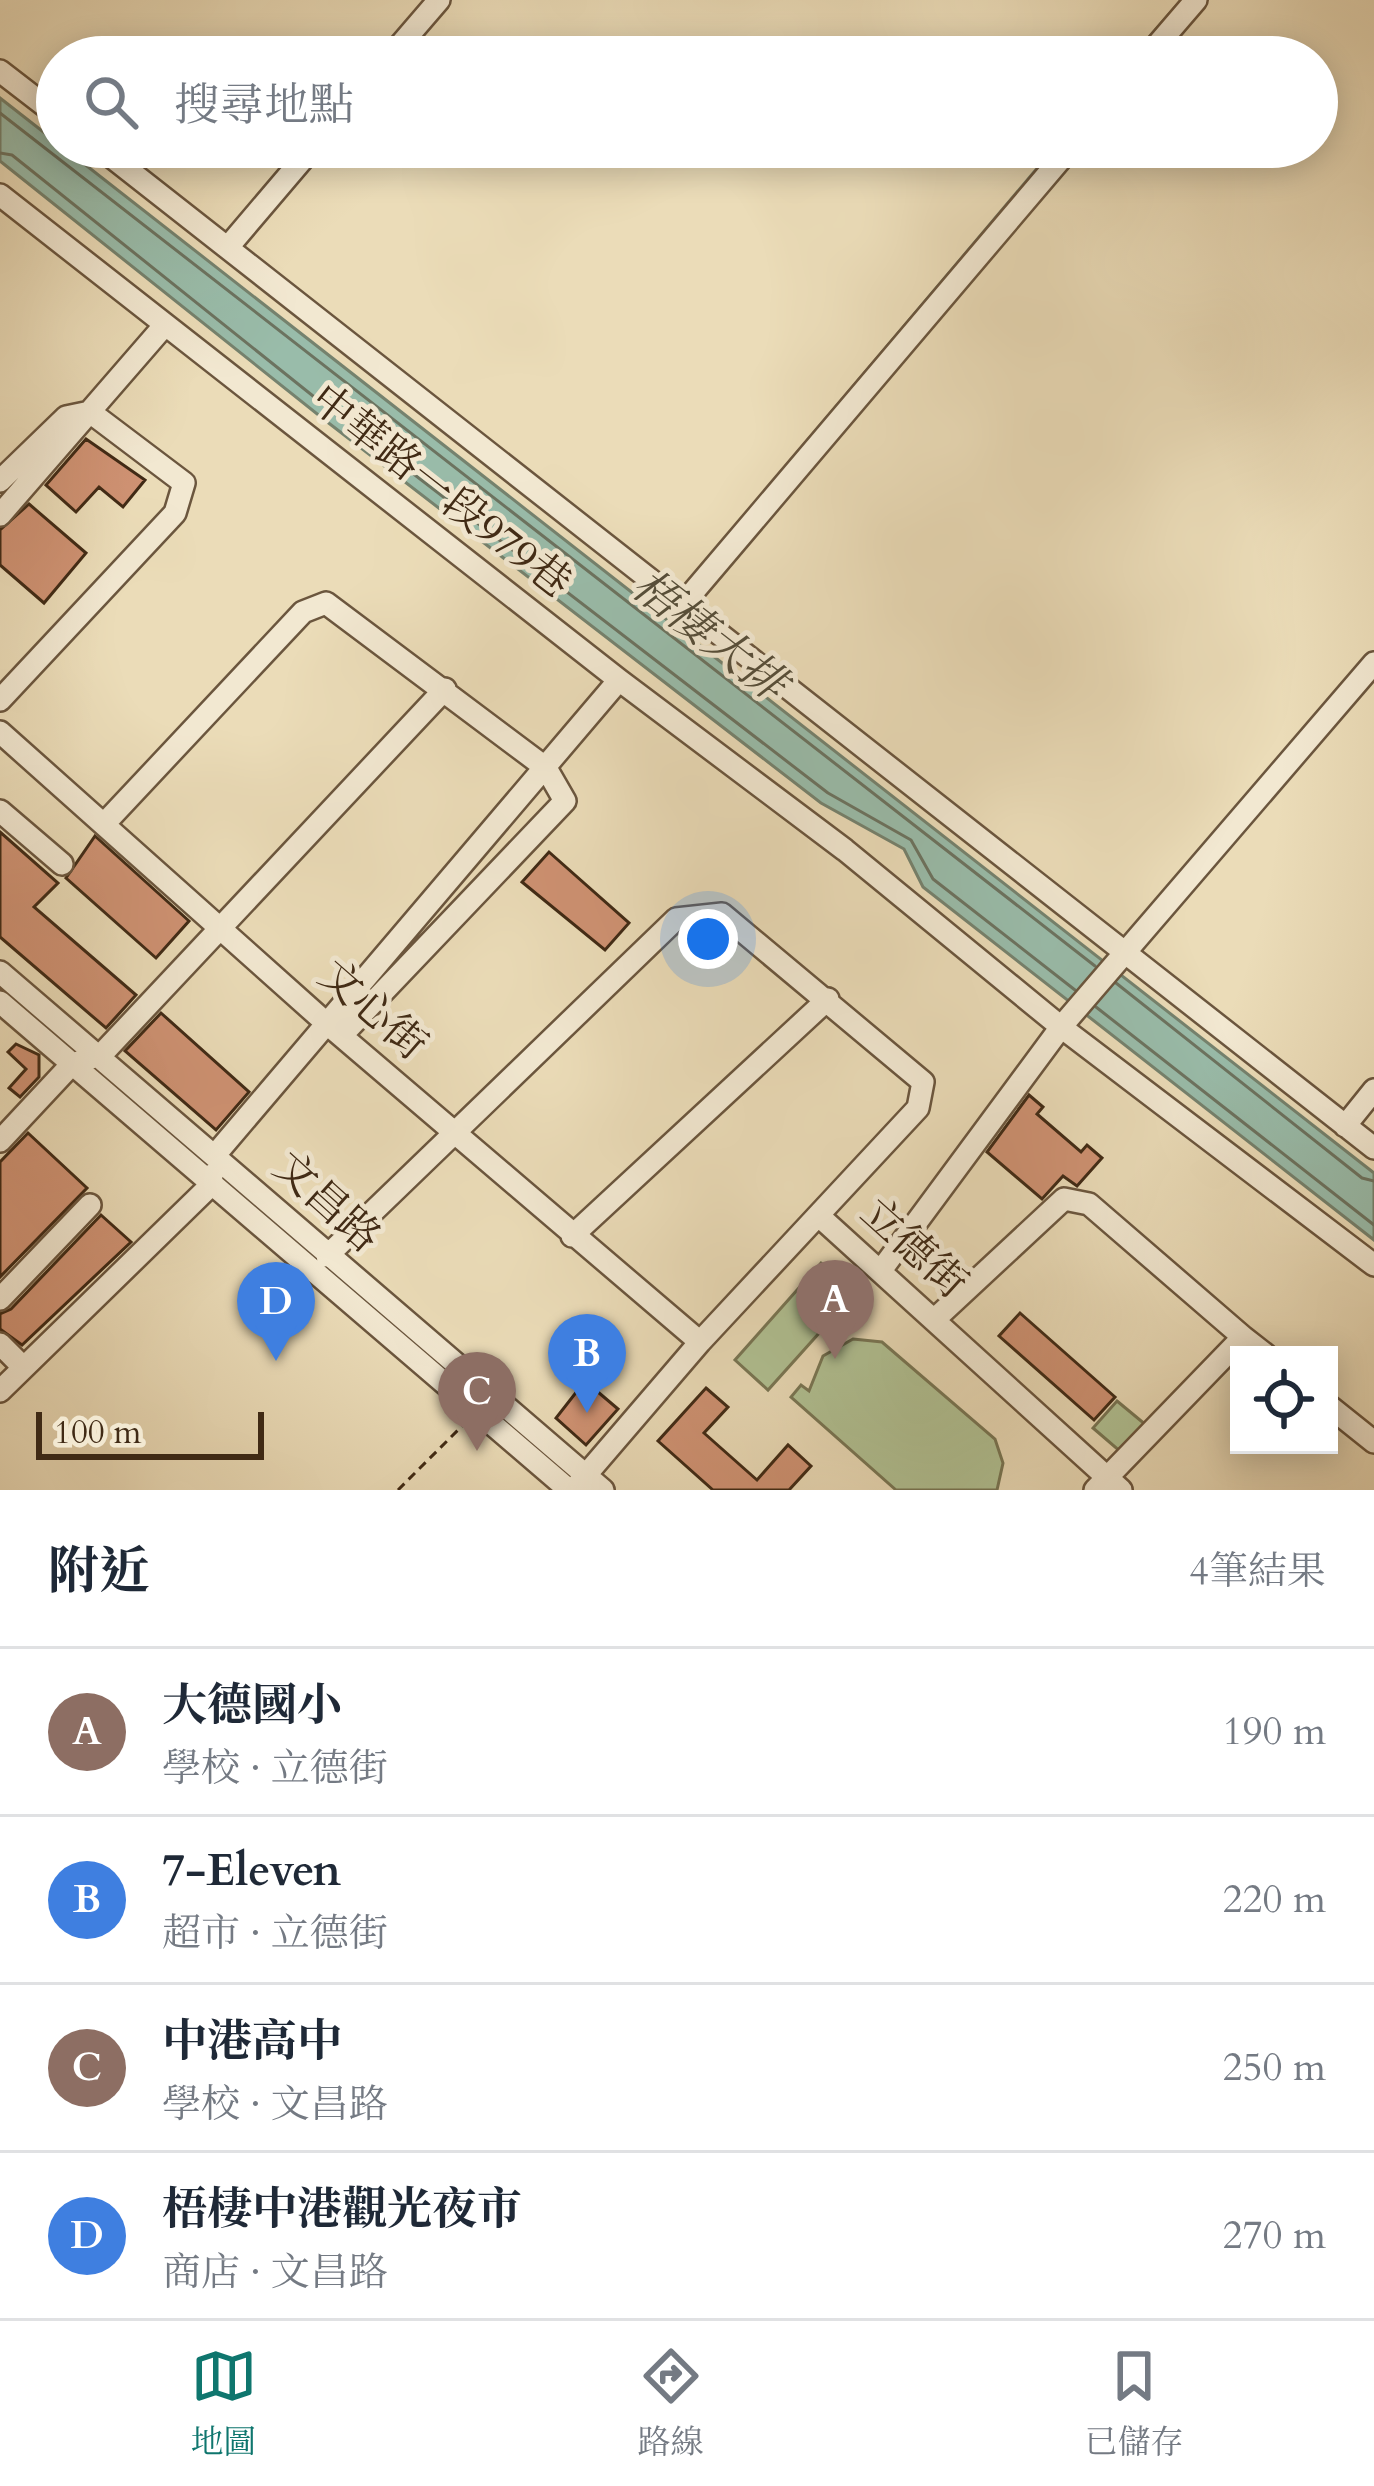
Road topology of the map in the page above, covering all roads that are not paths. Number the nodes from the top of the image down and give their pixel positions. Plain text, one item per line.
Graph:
1 (439, 0) edge
2 (1196, 0) edge
3 (408, 36) edge
4 (1165, 36) edge
5 (0, 71) edge
6 (36, 99) edge
7 (126, 168) edge
8 (296, 168) edge
9 (1053, 168) edge
10 (0, 195) edge
11 (229, 247) junction
12 (164, 326) junction
13 (90, 412) junction
14 (0, 481) edge
15 (0, 515) edge
16 (683, 604) junction
17 (1374, 663) edge
18 (619, 680) junction
19 (445, 689) junction
20 (0, 700) edge
21 (0, 732) edge
22 (546, 768) junction
23 (0, 812) edge
24 (105, 823) junction
25 (62, 864) dead end
26 (221, 925) junction
27 (1124, 951) junction
28 (0, 972) edge
29 (828, 999) junction
30 (0, 1002) edge
31 (1061, 1027) junction
32 (333, 1028) junction
33 (101, 1055) junction
34 (72, 1064) junction
35 (1374, 1090) edge
36 (1345, 1126) junction
37 (454, 1133) junction
38 (0, 1142) edge
39 (1374, 1148) edge
40 (215, 1155) junction
41 (211, 1185) junction
42 (90, 1205) dead end
43 (819, 1216) junction
44 (572, 1236) junction
45 (327, 1256) junction
46 (1374, 1265) edge
47 (881, 1269) junction
48 (0, 1299) edge
49 (935, 1319) junction
50 (1244, 1337) junction
51 (700, 1342) junction
52 (0, 1344) edge
53 (1255, 1346) edge
54 (23, 1367) junction
55 (0, 1391) edge
56 (1338, 1413) edge
57 (1374, 1442) edge
58 (583, 1486) edge
59 (1108, 1486) edge

1 - 3 street
2 - 4 street
5 - 6 street
7 - 11 street
8 - 11 street
9 - 16 street
10 - 12 street, 中華路一段979巷
11 - 16 street
12 - 13 street
12 - 18 street, 中華路一段979巷
13 - 14 street
13 - 15 street
13 - 20 street
16 - 27 street
17 - 27 street
18 - 22 street
18 - 31 street, 中華路一段979巷
19 - 22 street
19 - 24 street
19 - 26 street
21 - 24 street, 文心街
22 - 32 street
22 - 32 street
23 - 25 street
24 - 26 street, 文心街
26 - 32 street, 文心街
26 - 33 street
27 - 31 street
27 - 36 street
28 - 33 street, 文昌路
29 - 37 street
29 - 43 street
29 - 44 street
30 - 34 street, 文昌路
31 - 46 street, 中華路一段979巷
31 - 47 street
32 - 37 street, 文心街
32 - 40 street
33 - 34 street
33 - 40 street, 文昌路
34 - 38 street
34 - 41 street, 文昌路
35 - 36 street
36 - 39 street
37 - 44 street, 文心街
37 - 45 street
40 - 41 street
40 - 45 street, 文昌路
41 - 54 street
41 - 58 street, 文昌路
42 - 48 street
43 - 47 street, 立德街
43 - 51 street, 立德街
44 - 51 street, 文心街
45 - 58 street, 文昌路
47 - 49 street, 立德街
49 - 50 street
49 - 59 street, 立德街
50 - 53 street
50 - 59 street
51 - 58 street, 立德街
52 - 54 street
54 - 55 street
56 - 57 street

